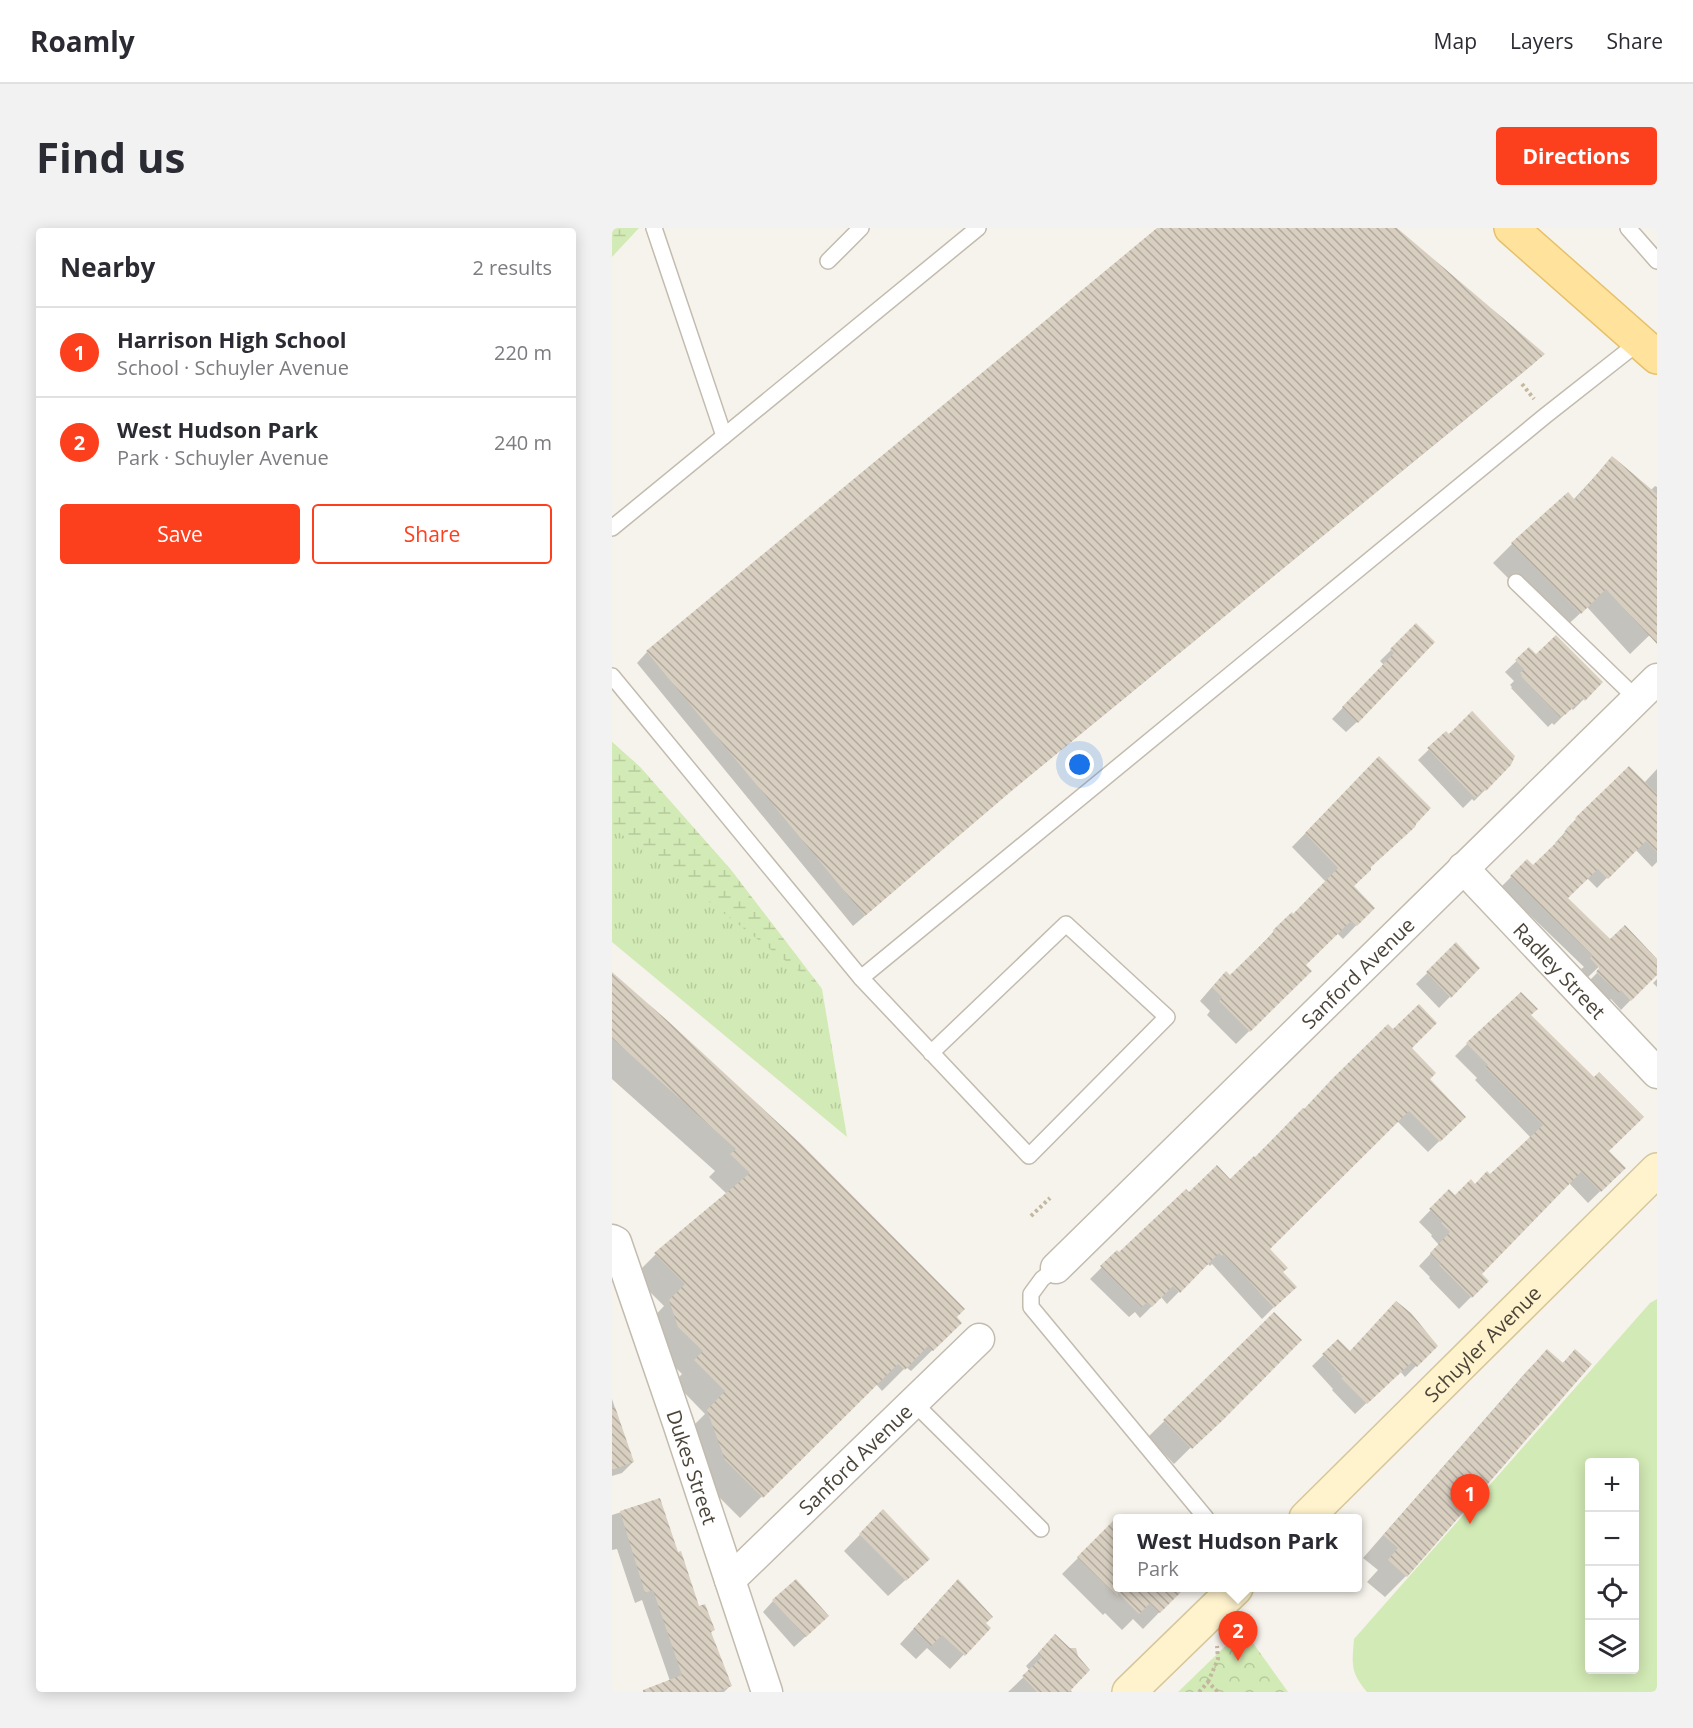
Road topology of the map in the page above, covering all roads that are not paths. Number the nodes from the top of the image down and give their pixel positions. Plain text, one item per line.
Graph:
1 (654, 228) edge
2 (861, 228) edge
3 (978, 228) edge
4 (1511, 228) edge
5 (1628, 228) edge
6 (828, 261) dead end
7 (1657, 261) edge
8 (1648, 349) edge
9 (724, 436) junction
10 (612, 528) edge
11 (1516, 582) dead end
12 (612, 676) edge
13 (1647, 689) edge
14 (1463, 868) junction
15 (861, 978) junction
16 (932, 1053) junction
17 (1657, 1072) edge
18 (1657, 1170) edge
19 (614, 1241) edge
20 (1056, 1268) joint
21 (979, 1339) dead end
22 (913, 1402) junction
23 (1203, 1514) edge
24 (1310, 1514) edge
25 (1041, 1529) dead end
26 (730, 1580) junction
27 (1231, 1592) edge
28 (767, 1692) edge
29 (1129, 1692) edge

1 - 9 lane
2 - 6 lane
3 - 9 lane
4 - 8 main road
5 - 7 lane
8 - 15 lane
9 - 10 lane
11 - 13 lane
12 - 15 lane
13 - 14 street, Sanford Avenue
14 - 17 street, Radley Street
14 - 20 street, Sanford Avenue
15 - 16 lane
16 - 16 lane
18 - 24 main road, Schuyler Avenue
19 - 26 street, Dukes Street
20 - 23 lane
21 - 22 street, Sanford Avenue
22 - 25 lane
22 - 26 street, Sanford Avenue
26 - 28 street, Dukes Street
27 - 29 main road

